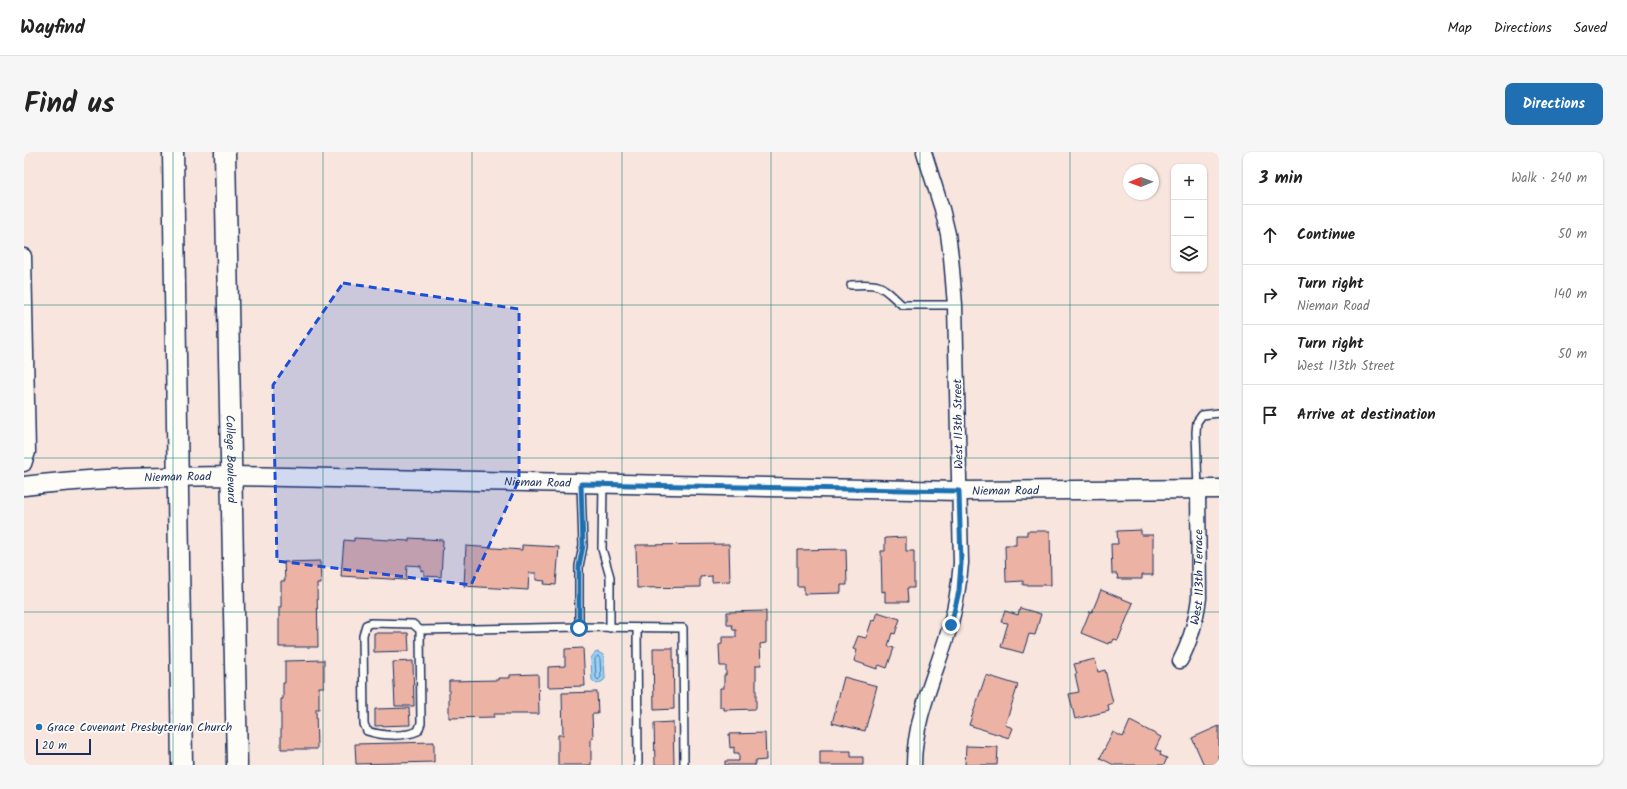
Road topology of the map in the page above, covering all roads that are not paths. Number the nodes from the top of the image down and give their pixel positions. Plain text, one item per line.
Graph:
1 (173, 152) edge
2 (225, 152) edge
3 (924, 152) edge
4 (24, 256) edge
5 (851, 285) dead end
6 (955, 305) junction
7 (1219, 413) edge
8 (24, 464) edge
9 (231, 476) junction
10 (178, 477) junction
11 (581, 484) junction
12 (603, 484) junction
13 (24, 486) edge
14 (1219, 489) edge
15 (1198, 490) junction
16 (959, 491) junction
17 (579, 628) junction
18 (610, 628) junction
19 (637, 628) junction
20 (420, 630) junction
21 (1180, 661) dead end
22 (182, 765) edge
23 (237, 765) edge
24 (638, 765) edge
25 (684, 765) edge
26 (914, 765) edge

1 - 10 main road
2 - 9 main road, College Boulevard
3 - 6 street, West 113th Street
4 - 8 street
5 - 6 lane
6 - 16 street, West 113th Street
7 - 15 lane
9 - 10 street, Nieman Road
9 - 11 street, Nieman Road
9 - 23 main road, College Boulevard
10 - 13 street, Nieman Road
10 - 22 main road
11 - 12 street, Nieman Road
11 - 17 lane
12 - 16 street, Nieman Road
12 - 18 lane
14 - 15 street, Nieman Road
15 - 16 street, Nieman Road
15 - 21 street, West 113th Terrace
16 - 26 street, West 113th Street
17 - 18 lane
17 - 20 lane
18 - 19 lane
19 - 24 lane
19 - 25 lane
20 - 20 lane

